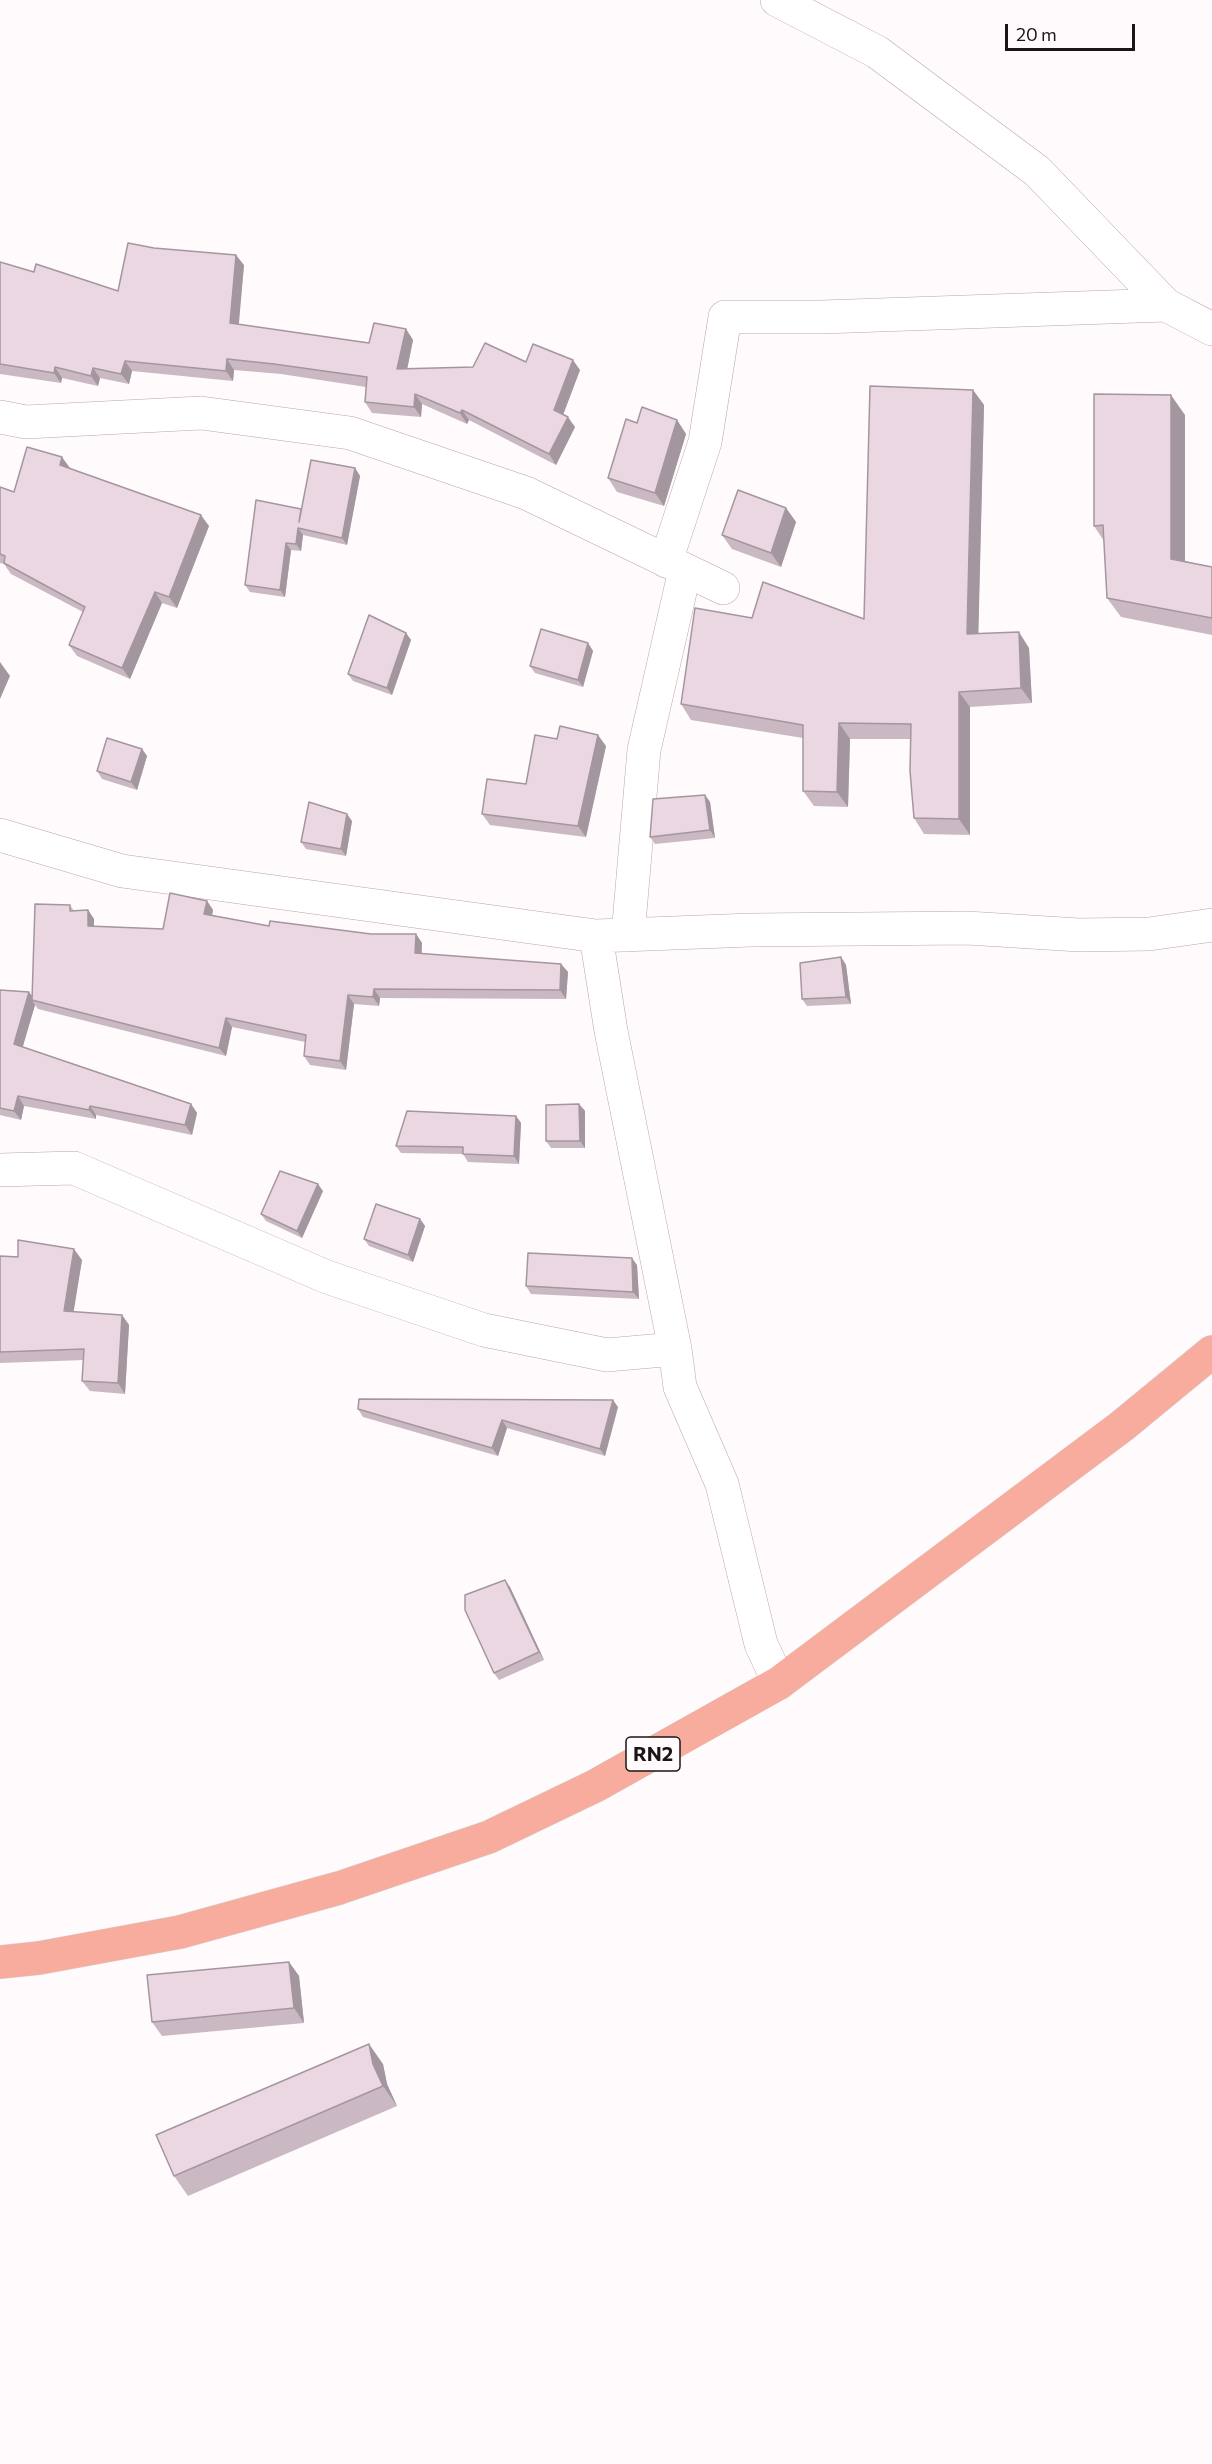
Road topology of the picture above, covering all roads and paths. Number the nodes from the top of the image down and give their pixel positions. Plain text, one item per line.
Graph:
1 (777, 0) edge
2 (1166, 305) junction
3 (1212, 328) edge
4 (0, 417) edge
5 (676, 565) junction
6 (723, 588) dead end
7 (0, 835) edge
8 (1212, 925) edge
9 (612, 936) junction
10 (0, 1170) edge
11 (675, 1349) junction
12 (1212, 1352) edge
13 (779, 1683) junction
14 (0, 1962) edge

1 - 2 street
2 - 3 street
2 - 5 street
4 - 5 street
5 - 6 street
5 - 9 street
7 - 9 street
8 - 9 street
9 - 11 street
10 - 11 street
11 - 13 street
12 - 13 highway, RN2
13 - 14 highway, RN2

